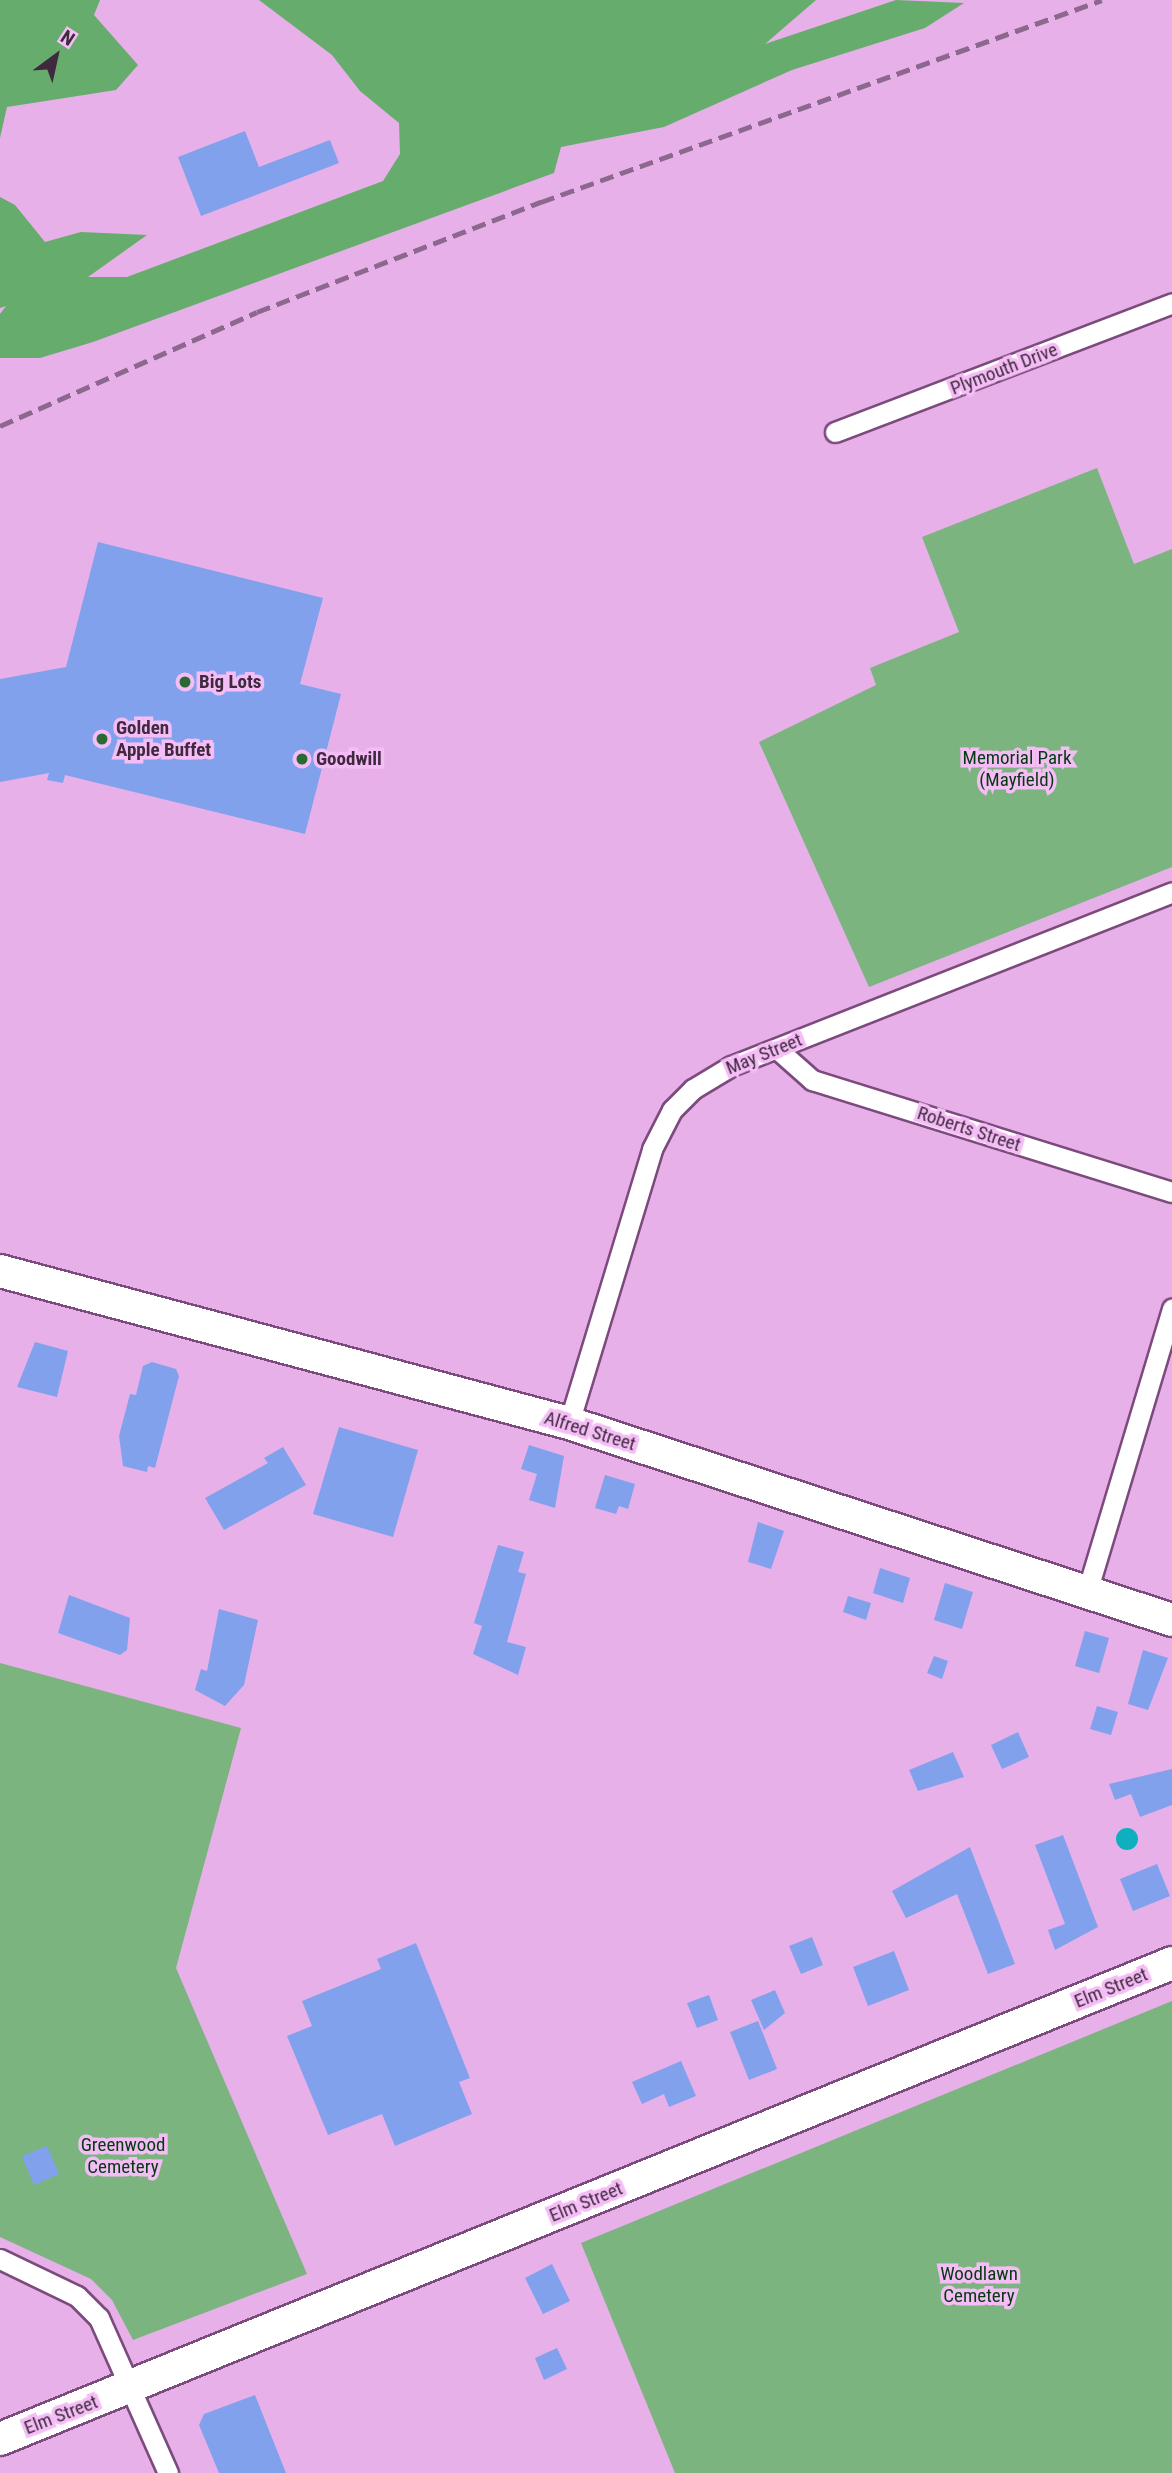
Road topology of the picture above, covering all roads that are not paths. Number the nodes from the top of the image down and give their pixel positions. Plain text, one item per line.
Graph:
1 (1172, 303) edge
2 (835, 432) dead end
3 (1172, 892) edge
4 (777, 1049) junction
5 (1172, 1192) edge
6 (0, 1271) edge
7 (1172, 1308) edge
8 (569, 1423) junction
9 (1087, 1592) junction
10 (1172, 1620) edge
11 (1172, 1963) edge
12 (0, 2259) edge
13 (133, 2386) junction
14 (0, 2439) edge
15 (168, 2473) edge

1 - 2 street, Plymouth Drive
3 - 4 street, May Street
4 - 5 street, Roberts Street
4 - 8 street, May Street
6 - 8 main road, Alfred Street
7 - 9 street
8 - 9 main road, Alfred Street
9 - 10 main road, Alfred Street
11 - 13 main road, Elm Street
12 - 13 street
13 - 14 main road, Elm Street
13 - 15 street

